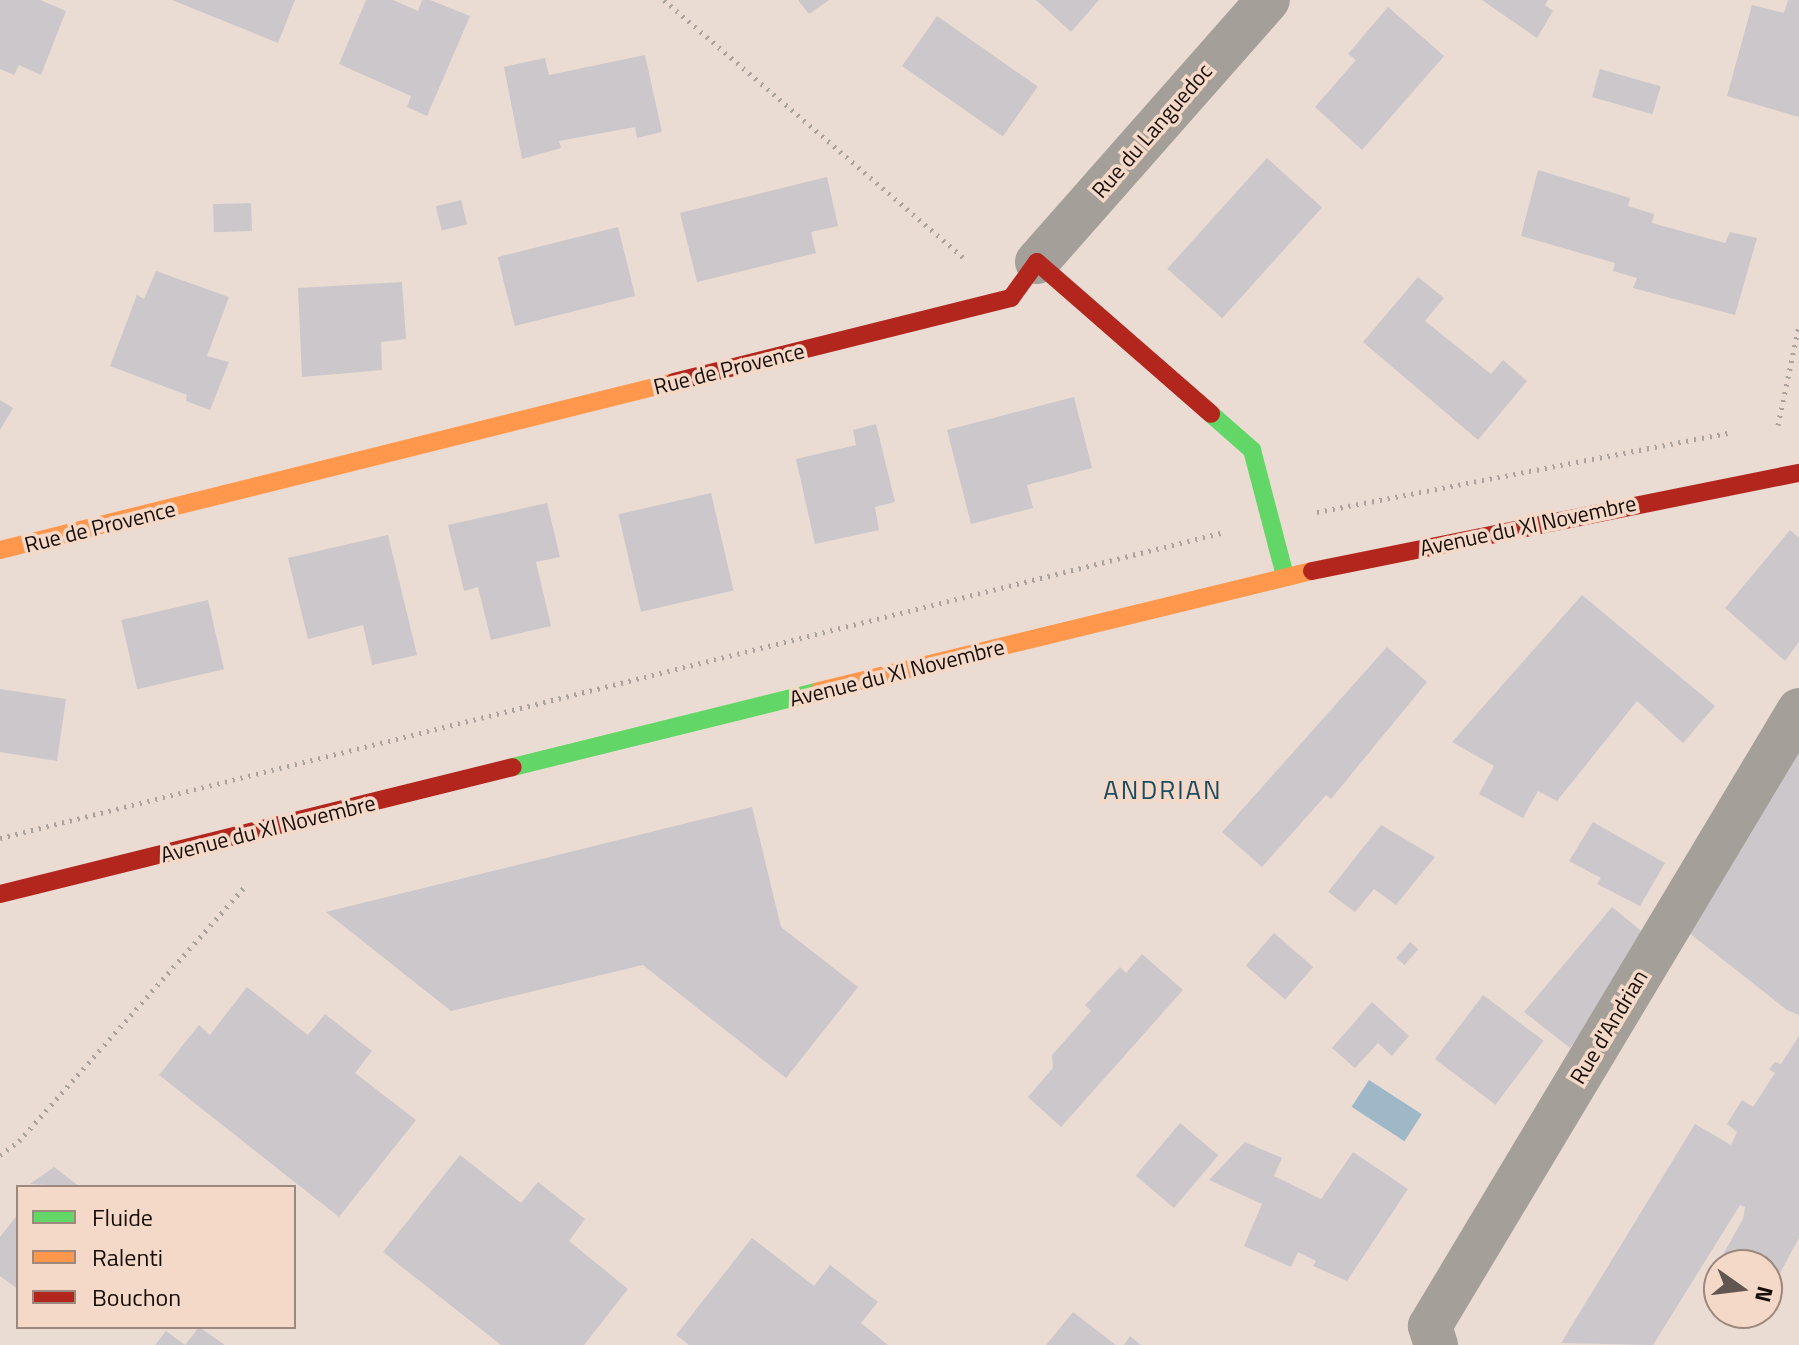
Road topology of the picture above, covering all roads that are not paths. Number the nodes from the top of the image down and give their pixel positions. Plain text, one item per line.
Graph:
1 (1268, 0) edge
2 (1037, 262) junction
3 (1799, 473) edge
4 (0, 550) edge
5 (1285, 576) junction
6 (1799, 710) edge
7 (0, 894) edge
8 (1436, 1345) edge

1 - 2 street, Rue du Languedoc
2 - 4 main road, Rue de Provence
2 - 5 main road
3 - 5 main road, Avenue du XI Novembre
5 - 7 main road, Avenue du XI Novembre
6 - 8 street, Rue d'Andrian

